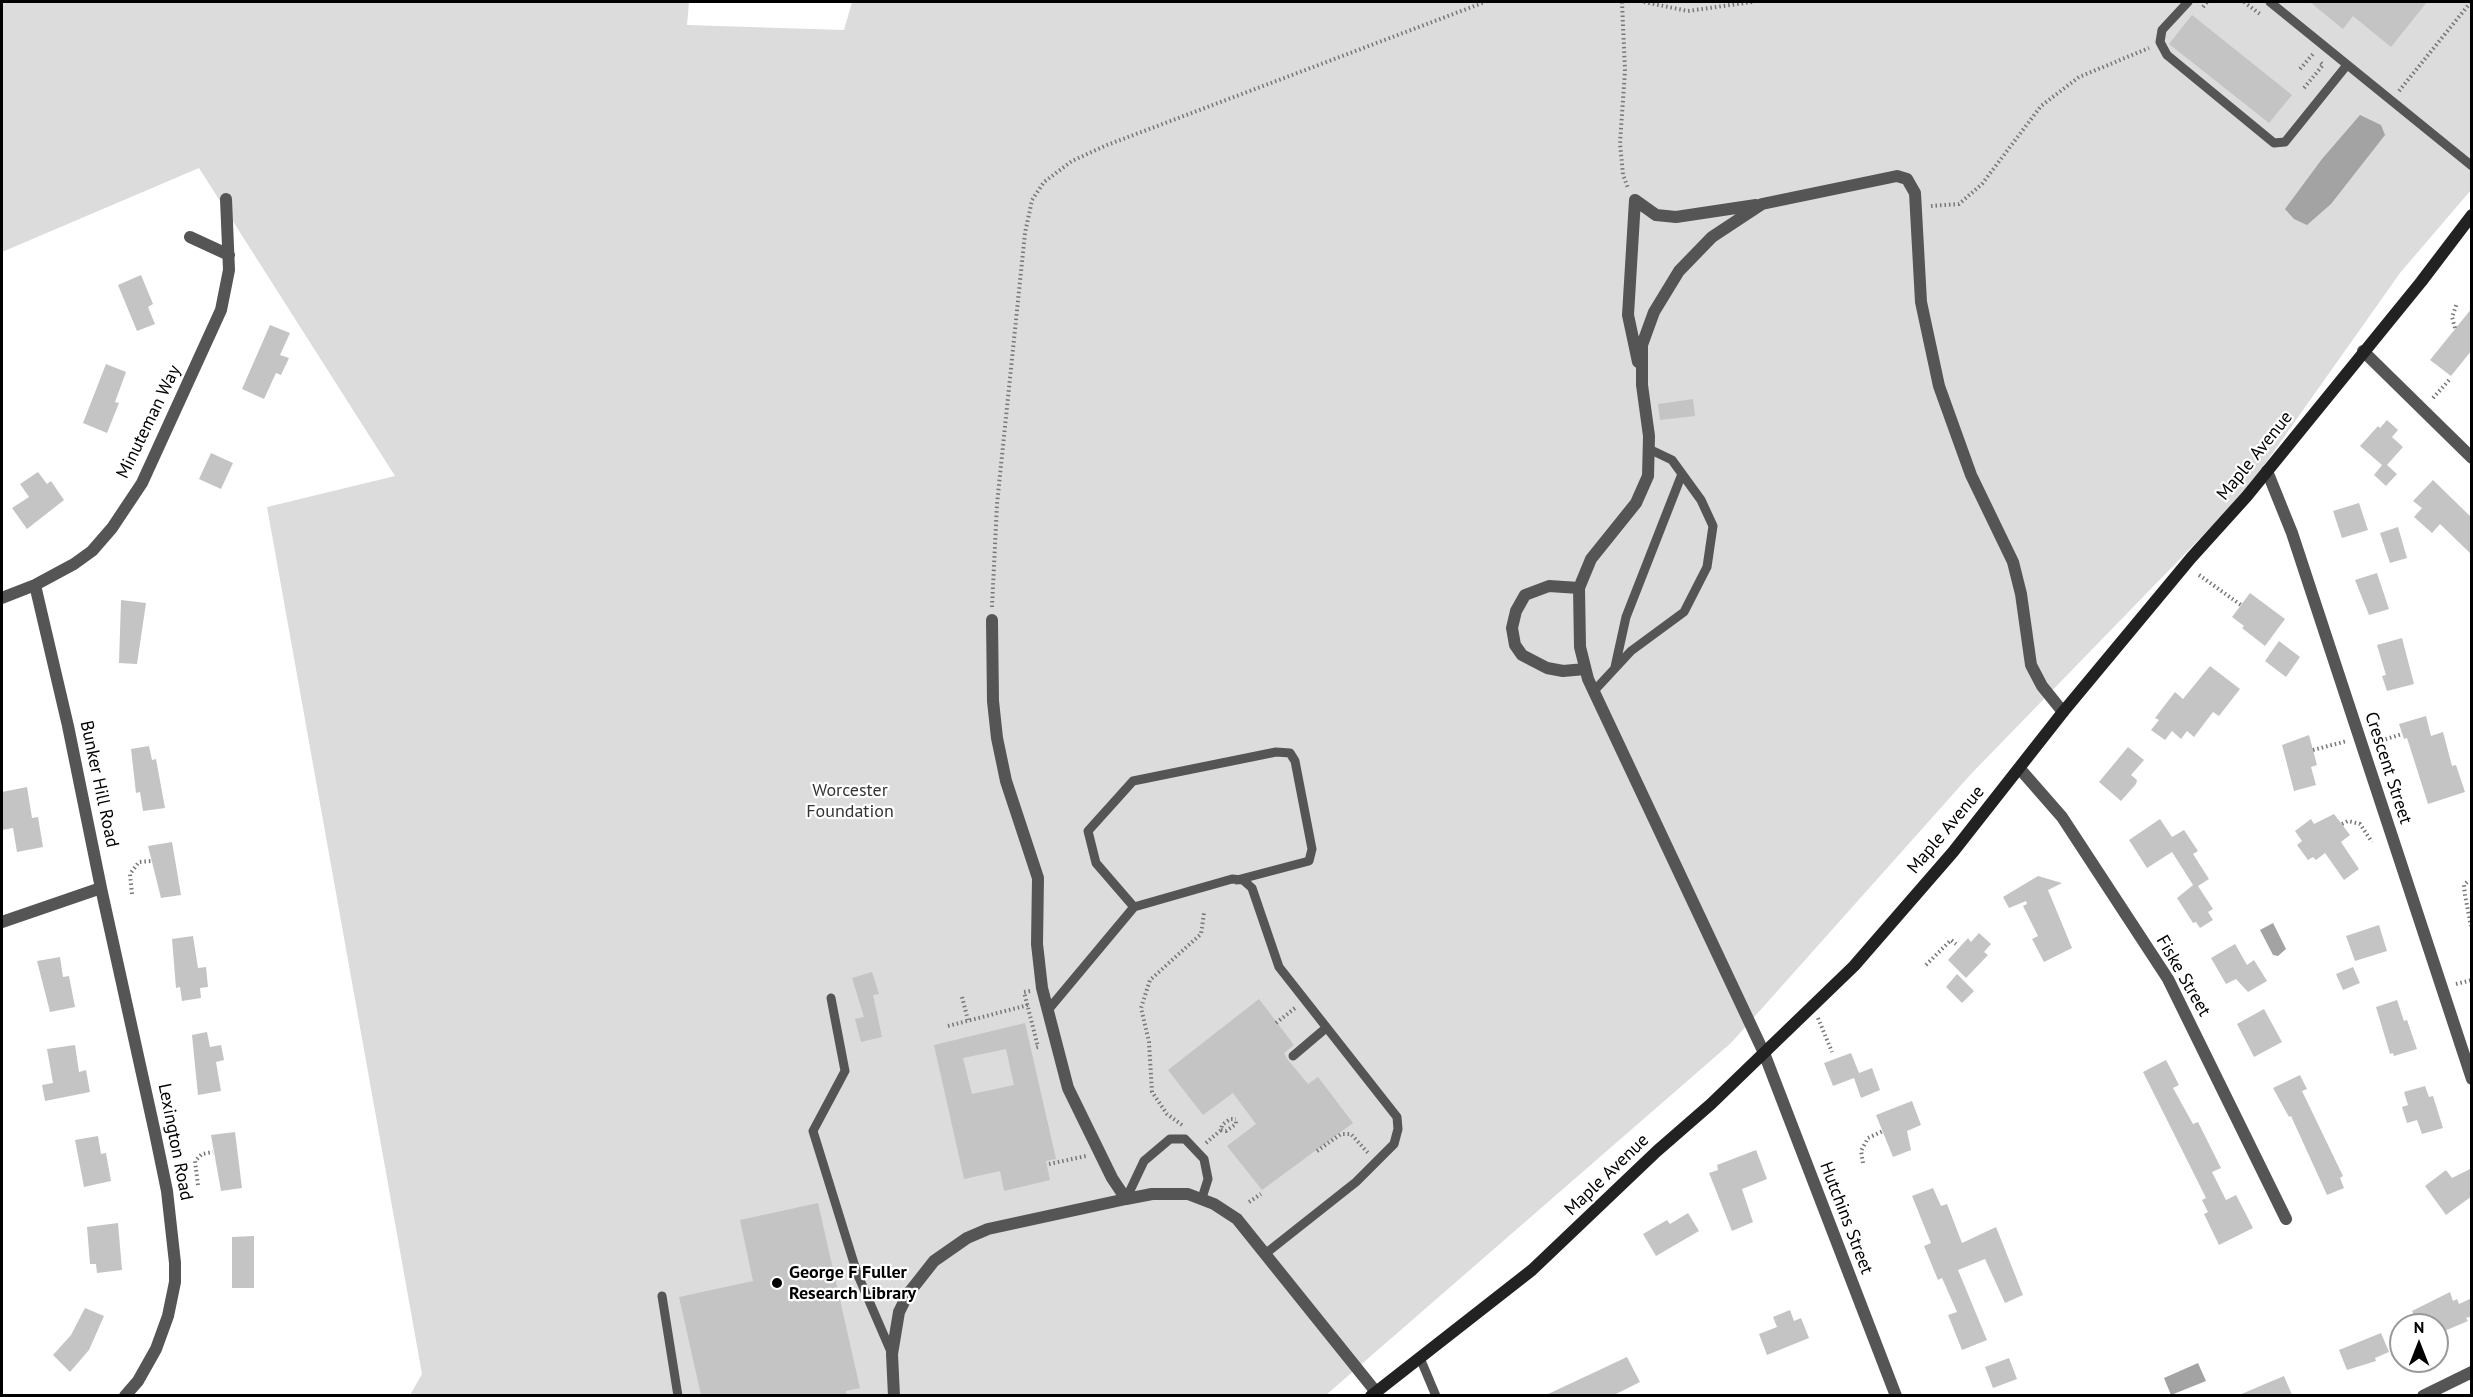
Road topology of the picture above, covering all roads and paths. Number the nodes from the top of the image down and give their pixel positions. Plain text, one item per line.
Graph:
1 (1485, 2) edge
2 (1622, 2) edge
3 (1644, 2) edge
4 (1752, 2) edge
5 (2188, 2) edge
6 (2207, 2) edge
7 (2244, 2) edge
8 (2270, 2) edge
9 (2471, 2) edge
10 (2203, 7) dead end
11 (2266, 19) dead end
12 (2160, 42) junction
13 (2302, 48) dead end
14 (2347, 65) junction
15 (2304, 88) dead end
16 (2398, 91) dead end
17 (2472, 166) edge
18 (226, 199) dead end
19 (1635, 200) junction
20 (1762, 204) junction
21 (1917, 206) junction
22 (2472, 214) edge
23 (190, 237) dead end
24 (229, 255) junction
25 (2457, 303) dead end
26 (2455, 328) dead end
27 (2363, 351) junction
28 (1641, 371) junction
29 (2450, 379) dead end
30 (2432, 399) dead end
31 (1650, 449) junction
32 (2472, 458) edge
33 (2268, 471) junction
34 (1682, 474) junction
35 (2199, 575) dead end
36 (35, 585) junction
37 (1579, 588) junction
38 (2, 598) edge
39 (2241, 605) dead end
40 (992, 620) joint
41 (1585, 669) junction
42 (1615, 669) junction
43 (1593, 692) junction
44 (2063, 712) junction
45 (2402, 734) dead end
46 (2359, 737) junction
47 (2376, 742) dead end
48 (2313, 750) dead end
49 (2020, 769) junction
50 (2342, 824) dead end
51 (2372, 842) dead end
52 (151, 861) dead end
53 (1236, 880) junction
54 (2467, 882) dead end
55 (101, 888) junction
56 (132, 894) dead end
57 (1134, 907) junction
58 (1204, 913) dead end
59 (2, 922) edge
60 (2471, 926) edge
61 (1956, 944) dead end
62 (1926, 965) dead end
63 (2472, 980) edge
64 (2455, 984) dead end
65 (962, 997) dead end
66 (831, 998) dead end
67 (1028, 1005) dead end
68 (1298, 1006) dead end
69 (1048, 1010) junction
70 (1818, 1018) dead end
71 (968, 1020) junction
72 (1276, 1023) dead end
73 (948, 1026) dead end
74 (1326, 1028) junction
75 (1832, 1052) dead end
76 (1764, 1053) junction
77 (1293, 1056) dead end
78 (2471, 1075) edge
79 (1189, 1127) dead end
80 (1221, 1130) dead end
81 (1883, 1131) dead end
82 (1203, 1145) dead end
83 (1317, 1151) dead end
84 (213, 1152) dead end
85 (1101, 1152) junction
86 (1376, 1162) junction
87 (1863, 1163) dead end
88 (1049, 1164) dead end
89 (198, 1185) dead end
90 (1261, 1194) dead end
91 (1202, 1198) junction
92 (1126, 1199) junction
93 (1249, 1202) dead end
94 (2286, 1219) dead end
95 (1265, 1254) junction
96 (662, 1296) dead end
97 (892, 1353) junction
98 (1419, 1358) junction
99 (2472, 1372) edge
100 (1373, 1394) edge
101 (125, 1395) edge
102 (678, 1395) edge
103 (894, 1395) edge
104 (1436, 1395) edge
105 (1896, 1395) edge
106 (2423, 1395) edge

1 - 40 path
2 - 19 path
3 - 4 path
5 - 12 lane
6 - 10 path
7 - 11 path
8 - 14 lane
9 - 16 path
12 - 14 lane
12 - 21 path
13 - 15 path
14 - 17 lane
18 - 24 street, Minuteman Way
19 - 20 street
19 - 28 street
20 - 21 street
20 - 28 street
21 - 44 street
22 - 27 main road, Maple Avenue
23 - 24 street
24 - 36 street, Minuteman Way
25 - 26 path
27 - 32 street
27 - 33 main road, Maple Avenue
28 - 31 street
29 - 30 path
31 - 34 lane
31 - 37 street
33 - 44 main road, Maple Avenue
33 - 46 street, Crescent Street
34 - 42 lane
34 - 42 lane
35 - 39 path
36 - 38 street, Minuteman Way
36 - 55 street, Bunker Hill Road
37 - 41 street, Hutchins Street
37 - 41 street
40 - 69 street
41 - 43 street, Hutchins Street
42 - 43 lane
43 - 76 street, Hutchins Street
44 - 49 main road, Maple Avenue
45 - 47 path
46 - 48 path
46 - 78 street, Crescent Street
49 - 76 main road, Maple Avenue
49 - 94 street, Fiske Street
50 - 51 path
52 - 56 path
53 - 57 lane
53 - 57 lane
53 - 74 lane
54 - 60 path
55 - 59 street
55 - 101 street, Lexington Road
57 - 69 lane
58 - 79 path
61 - 62 path
63 - 64 path
65 - 71 path
66 - 97 lane
67 - 71 path
68 - 72 path
69 - 85 street
70 - 75 path
71 - 73 path
74 - 77 lane
74 - 86 lane
76 - 98 main road, Maple Avenue
76 - 105 street, Hutchins Street
80 - 82 path
81 - 87 path
83 - 86 path
84 - 89 path
85 - 88 path
85 - 92 street
86 - 95 lane
90 - 93 path
91 - 92 street
91 - 92 lane
91 - 95 street
92 - 97 street
95 - 100 street
96 - 102 lane
97 - 103 street
98 - 100 main road, Maple Avenue
98 - 104 lane
99 - 106 street

